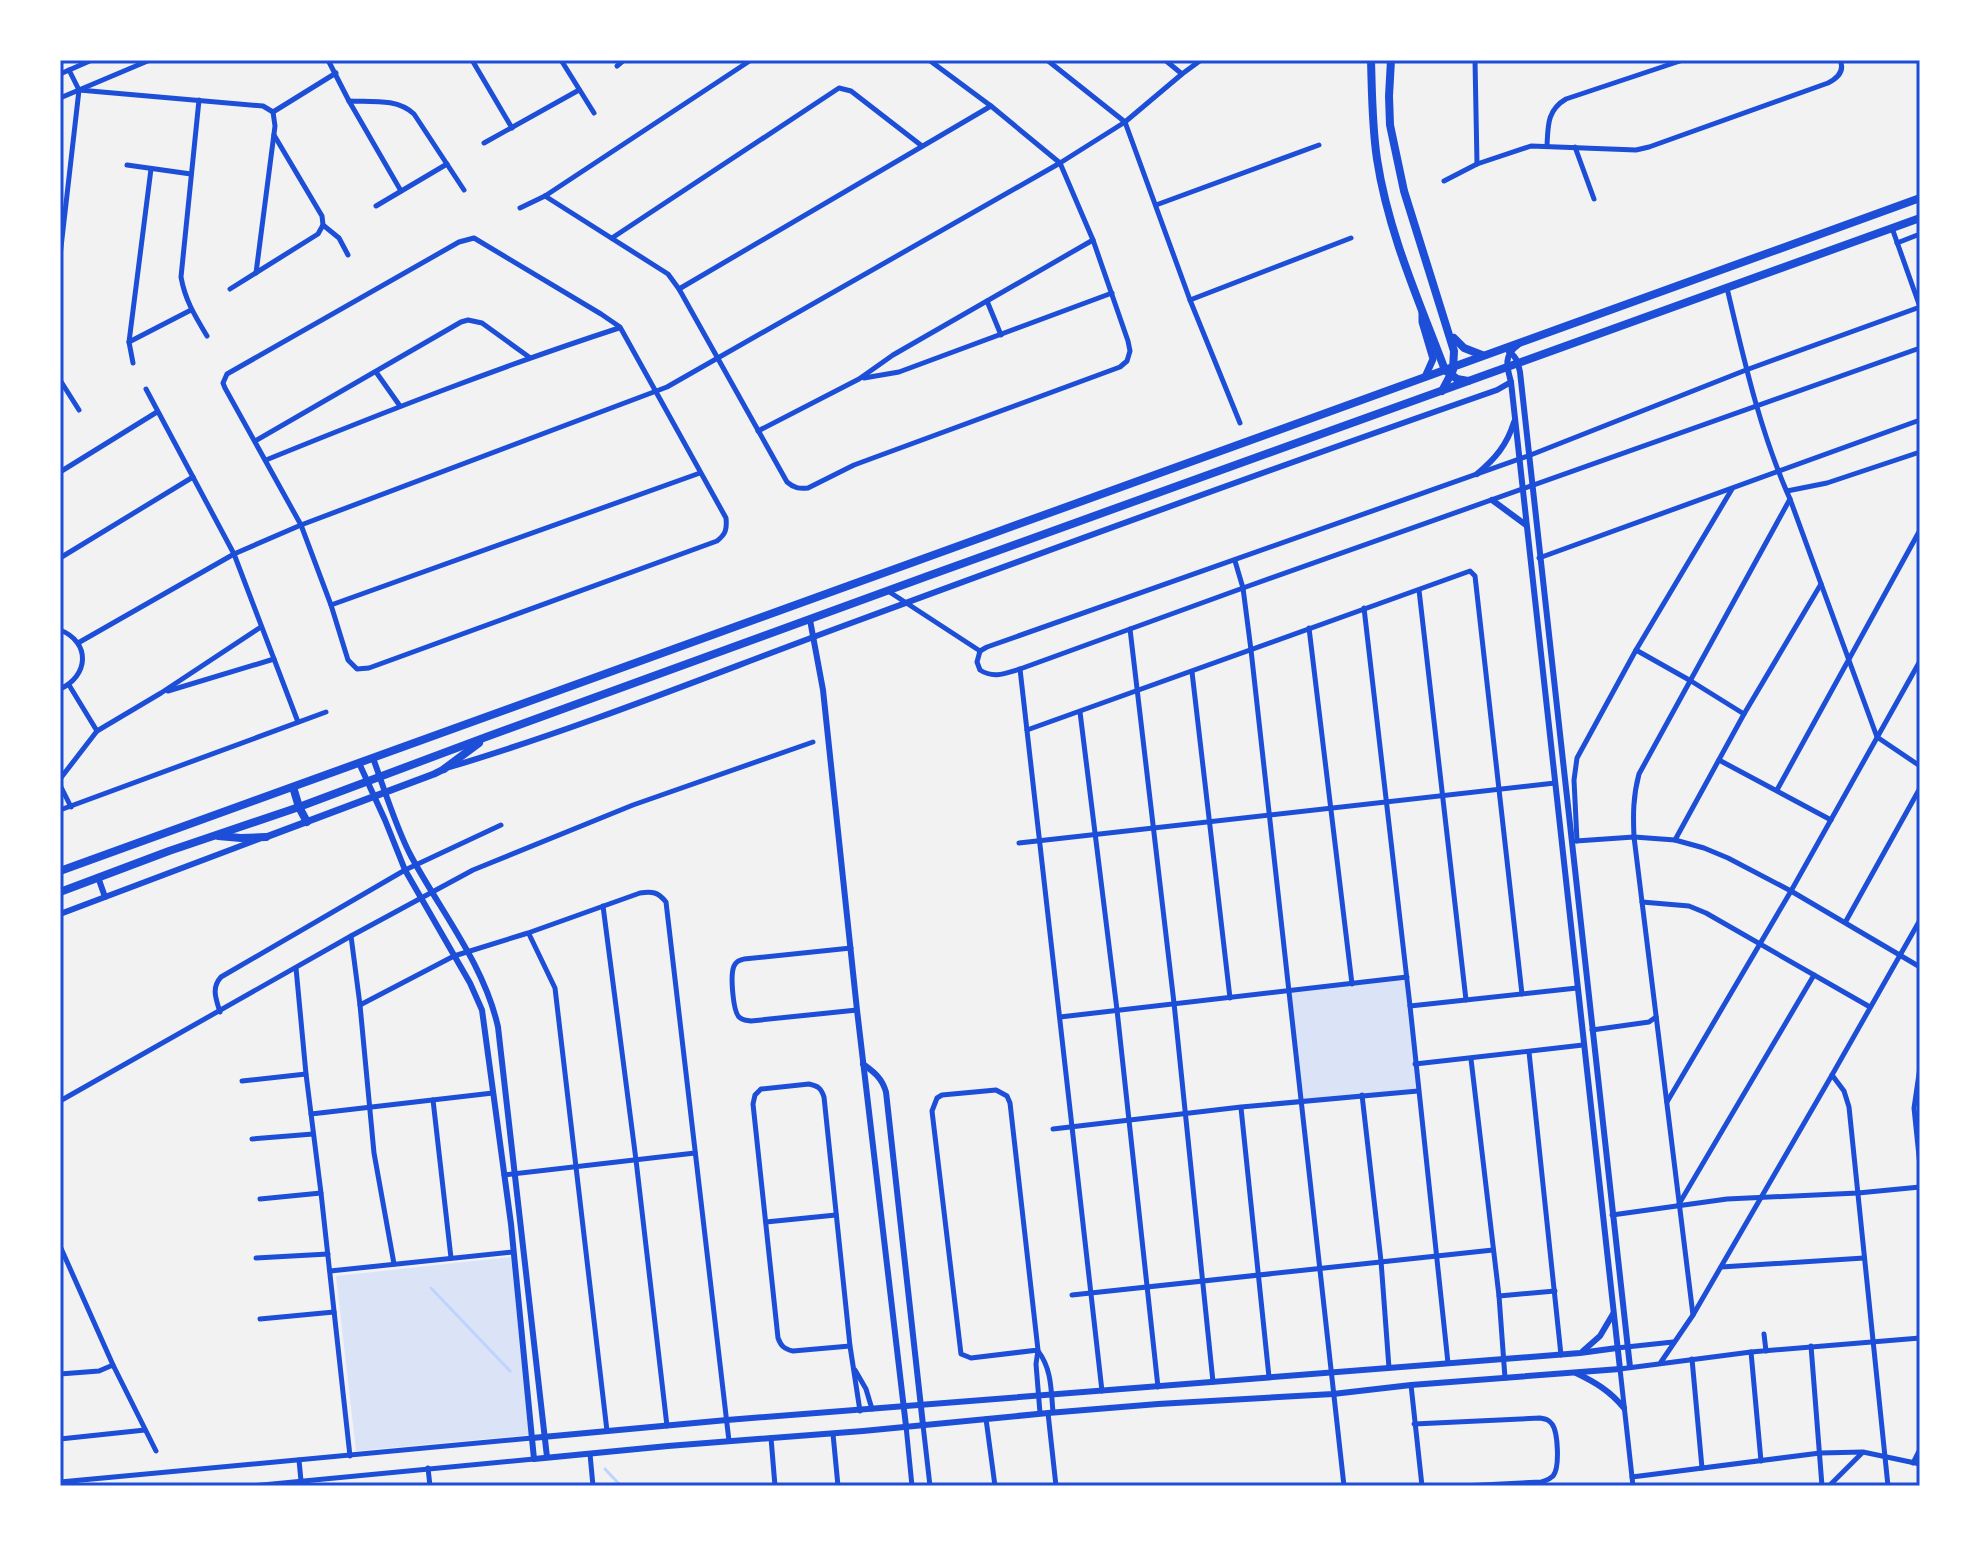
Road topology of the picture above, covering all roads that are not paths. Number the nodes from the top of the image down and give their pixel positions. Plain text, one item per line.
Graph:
1 (92, 60) edge
2 (150, 60) edge
3 (328, 60) edge
4 (472, 60) edge
5 (561, 60) edge
6 (624, 60) edge
7 (751, 60) edge
8 (929, 60) edge
9 (1047, 60) edge
10 (1165, 60) edge
11 (1201, 60) edge
12 (1371, 60) edge
13 (1391, 60) edge
14 (1475, 60) edge
15 (1683, 60) edge
16 (1840, 60) edge
17 (617, 66) dead end
18 (69, 70) junction
19 (336, 73) junction
20 (60, 74) edge
21 (1182, 74) junction
22 (79, 90) junction
23 (579, 90) junction
24 (60, 98) edge
25 (199, 100) junction
26 (349, 101) junction
27 (991, 106) junction
28 (273, 112) junction
29 (594, 113) dead end
30 (1125, 122) junction
31 (512, 128) junction
32 (274, 135) junction
33 (484, 143) dead end
34 (1319, 145) dead end
35 (922, 146) junction
36 (1547, 146) junction
37 (1575, 147) junction
38 (1060, 163) junction
39 (447, 164) junction
40 (1477, 164) junction
41 (127, 165) dead end
42 (151, 169) junction
43 (191, 174) junction
44 (1444, 181) dead end
45 (464, 190) dead end
46 (401, 191) junction
47 (545, 196) junction
48 (1920, 198) edge
49 (1594, 199) dead end
50 (1156, 205) junction
51 (376, 206) dead end
52 (520, 208) dead end
53 (1920, 218) edge
54 (323, 225) junction
55 (1892, 228) junction
56 (61, 230) edge
57 (1920, 234) edge
58 (612, 238) junction
59 (1351, 238) dead end
60 (1093, 240) junction
61 (1897, 243) junction
62 (348, 255) dead end
63 (60, 256) edge
64 (256, 273) junction
65 (1727, 287) junction
66 (230, 289) dead end
67 (679, 289) junction
68 (1112, 293) junction
69 (1190, 300) junction
70 (987, 301) junction
71 (1920, 307) edge
72 (191, 310) junction
73 (1422, 310) junction
74 (620, 327) junction
75 (1448, 331) junction
76 (1001, 335) junction
77 (207, 336) dead end
78 (129, 342) junction
79 (1522, 342) junction
80 (1920, 348) edge
81 (1497, 351) junction
82 (1509, 352) junction
83 (1485, 355) junction
84 (529, 357) junction
85 (718, 359) junction
86 (1521, 362) junction
87 (133, 363) dead end
88 (1507, 367) junction
89 (1746, 370) junction
90 (1450, 371) junction
91 (376, 372) junction
92 (1425, 377) junction
93 (859, 379) junction
94 (1470, 381) junction
95 (1511, 382) junction
96 (60, 383) edge
97 (1408, 383) junction
98 (146, 389) dead end
99 (1441, 391) junction
100 (655, 393) junction
101 (1413, 401) junction
102 (1757, 405) junction
103 (400, 406) junction
104 (79, 410) dead end
105 (157, 412) junction
106 (1515, 418) junction
107 (1920, 420) edge
108 (1240, 423) dead end
109 (758, 431) junction
110 (255, 441) junction
111 (1920, 452) edge
112 (1528, 456) junction
113 (1519, 459) junction
114 (266, 460) junction
115 (60, 472) edge
116 (1778, 472) junction
117 (700, 473) junction
118 (1477, 474) junction
119 (193, 477) junction
120 (1531, 487) junction
121 (1732, 488) junction
122 (1522, 490) junction
123 (1787, 491) junction
124 (1790, 499) junction
125 (1492, 500) junction
126 (301, 525) junction
127 (1526, 525) junction
128 (1920, 530) edge
129 (234, 554) junction
130 (60, 558) edge
131 (1539, 558) junction
132 (918, 559) junction
133 (1235, 561) junction
134 (925, 577) junction
135 (1821, 584) junction
136 (1243, 588) junction
137 (1419, 590) junction
138 (888, 591) junction
139 (906, 603) junction
140 (331, 605) junction
141 (1364, 608) junction
142 (810, 620) junction
143 (261, 627) junction
144 (1309, 628) junction
145 (1130, 629) junction
146 (60, 630) edge
147 (814, 637) junction
148 (78, 643) junction
149 (1251, 650) junction
150 (1636, 650) junction
151 (980, 651) junction
152 (274, 659) junction
153 (1849, 661) junction
154 (1920, 661) edge
155 (1020, 669) junction
156 (1192, 672) junction
157 (1691, 681) junction
158 (69, 685) junction
159 (60, 689) edge
160 (1138, 691) junction
161 (161, 693) junction
162 (326, 712) dead end
163 (1080, 712) junction
164 (1744, 714) junction
165 (298, 722) junction
166 (1027, 730) junction
167 (97, 731) junction
168 (486, 737) junction
169 (1877, 737) junction
170 (813, 742) dead end
171 (373, 758) junction
172 (1719, 760) junction
173 (359, 763) junction
174 (1920, 766) edge
175 (444, 769) junction
176 (380, 777) junction
177 (60, 782) edge
178 (367, 782) junction
179 (1555, 783) junction
180 (293, 787) junction
181 (1499, 788) junction
182 (1920, 788) edge
183 (1777, 790) junction
184 (385, 791) junction
185 (1443, 795) junction
186 (374, 796) junction
187 (1387, 801) junction
188 (71, 807) junction
189 (299, 807) junction
190 (1330, 807) junction
191 (60, 810) edge
192 (1269, 814) junction
193 (1831, 820) junction
194 (1209, 821) junction
195 (307, 822) junction
196 (501, 825) dead end
197 (1153, 827) junction
198 (1096, 834) junction
199 (213, 836) junction
200 (266, 837) junction
201 (1634, 837) junction
202 (1675, 840) junction
203 (1040, 841) junction
204 (1574, 842) junction
205 (1019, 843) dead end
206 (416, 865) junction
207 (405, 870) junction
208 (60, 871) edge
209 (98, 877) junction
210 (1791, 891) junction
211 (60, 892) edge
212 (433, 892) junction
213 (105, 897) junction
214 (420, 899) junction
215 (1642, 902) junction
216 (603, 906) junction
217 (60, 914) edge
218 (1920, 920) edge
219 (1846, 921) junction
220 (528, 933) junction
221 (351, 936) junction
222 (1759, 944) junction
223 (851, 948) junction
224 (468, 953) junction
225 (454, 956) junction
226 (1899, 956) junction
227 (296, 967) junction
228 (1920, 967) edge
229 (1814, 975) junction
230 (1407, 977) junction
231 (1352, 984) junction
232 (1577, 988) junction
233 (1288, 991) junction
234 (1522, 994) junction
235 (1230, 998) junction
236 (1466, 1000) junction
237 (1174, 1003) junction
238 (360, 1005) junction
239 (1410, 1006) junction
240 (1870, 1007) junction
241 (857, 1010) junction
242 (1117, 1010) junction
243 (220, 1012) junction
244 (1060, 1017) junction
245 (1656, 1017) junction
246 (1592, 1030) junction
247 (1583, 1045) junction
248 (1529, 1052) junction
249 (1471, 1059) junction
250 (863, 1064) junction
251 (1415, 1064) junction
252 (1920, 1067) edge
253 (306, 1074) junction
254 (1832, 1075) junction
255 (242, 1081) dead end
256 (1418, 1091) junction
257 (493, 1093) junction
258 (1362, 1095) junction
259 (433, 1100) junction
260 (60, 1101) edge
261 (1301, 1102) junction
262 (1667, 1102) junction
263 (370, 1107) junction
264 (1241, 1107) junction
265 (311, 1114) junction
266 (1185, 1114) junction
267 (1128, 1120) junction
268 (1072, 1126) junction
269 (1053, 1129) dead end
270 (313, 1134) junction
271 (252, 1139) dead end
272 (695, 1153) junction
273 (636, 1160) junction
274 (1920, 1166) edge
275 (576, 1167) junction
276 (515, 1174) junction
277 (504, 1175) junction
278 (1920, 1187) edge
279 (321, 1193) junction
280 (1858, 1193) junction
281 (1760, 1197) junction
282 (260, 1199) dead end
283 (1679, 1205) junction
284 (836, 1215) junction
285 (1612, 1215) junction
286 (766, 1222) junction
287 (60, 1246) edge
288 (1493, 1250) junction
289 (513, 1252) junction
290 (328, 1254) junction
291 (1436, 1256) junction
292 (256, 1258) dead end
293 (451, 1258) junction
294 (1864, 1258) junction
295 (1381, 1261) junction
296 (394, 1264) junction
297 (1720, 1267) junction
298 (1320, 1269) junction
299 (330, 1271) junction
300 (1259, 1276) junction
301 (1202, 1282) junction
302 (1148, 1288) junction
303 (1555, 1291) junction
304 (1092, 1294) junction
305 (1072, 1295) dead end
306 (1499, 1296) junction
307 (334, 1312) junction
308 (1613, 1314) junction
309 (1693, 1315) junction
310 (260, 1319) dead end
311 (1764, 1334) dead end
312 (1920, 1338) edge
313 (1674, 1342) junction
314 (1872, 1342) junction
315 (850, 1346) junction
316 (1811, 1346) junction
317 (1627, 1347) junction
318 (1617, 1348) junction
319 (1038, 1350) junction
320 (1766, 1351) junction
321 (1751, 1352) junction
322 (1580, 1353) junction
323 (1561, 1355) junction
324 (1504, 1359) junction
325 (1692, 1359) junction
326 (1661, 1362) junction
327 (1448, 1363) junction
328 (113, 1365) junction
329 (853, 1366) junction
330 (1630, 1367) junction
331 (1389, 1368) junction
332 (1620, 1369) junction
333 (1331, 1372) junction
334 (1576, 1373) junction
335 (60, 1374) edge
336 (1269, 1377) junction
337 (1505, 1378) junction
338 (1213, 1382) junction
339 (1411, 1385) junction
340 (1158, 1387) junction
341 (1102, 1391) junction
342 (1333, 1394) junction
343 (1052, 1395) junction
344 (1039, 1396) junction
345 (920, 1406) junction
346 (903, 1407) junction
347 (1624, 1408) junction
348 (873, 1410) junction
349 (860, 1411) junction
350 (1047, 1413) junction
351 (986, 1419) junction
352 (727, 1420) junction
353 (1414, 1424) junction
354 (923, 1425) junction
355 (667, 1426) junction
356 (906, 1426) junction
357 (145, 1430) junction
358 (607, 1431) junction
359 (833, 1434) junction
360 (545, 1437) junction
361 (532, 1438) junction
362 (771, 1438) junction
363 (60, 1439) edge
364 (729, 1441) junction
365 (1920, 1449) edge
366 (156, 1451) dead end
367 (1863, 1452) junction
368 (1820, 1453) junction
369 (590, 1454) junction
370 (350, 1456) junction
371 (547, 1457) junction
372 (1885, 1457) junction
373 (534, 1459) junction
374 (299, 1460) junction
375 (1761, 1461) junction
376 (1913, 1463) junction
377 (1920, 1464) edge
378 (428, 1468) junction
379 (1702, 1468) junction
380 (1632, 1477) junction
381 (301, 1481) junction
382 (60, 1482) edge
383 (251, 1486) edge
384 (430, 1486) edge
385 (593, 1486) edge
386 (775, 1486) edge
387 (838, 1486) edge
388 (912, 1486) edge
389 (930, 1486) edge
390 (995, 1486) edge
391 (1056, 1486) edge
392 (1344, 1486) edge
393 (1422, 1486) edge
394 (1462, 1486) edge
395 (1633, 1486) edge
396 (1822, 1486) edge
397 (1829, 1486) edge
398 (1888, 1486) edge

1 - 18 street
2 - 22 street
3 - 19 street
4 - 31 street
5 - 23 street
6 - 17 street
7 - 47 street
8 - 27 street
9 - 30 street
10 - 21 street
11 - 21 street
12 - 73 main road
13 - 75 main road
14 - 40 street
15 - 36 street
16 - 37 street
18 - 20 street
18 - 22 street
19 - 26 street
19 - 28 street
21 - 30 street
22 - 24 street
22 - 25 street
22 - 56 street
23 - 29 street
23 - 31 street
25 - 28 street
25 - 43 street
26 - 39 street
26 - 46 street
27 - 35 street
27 - 38 street
28 - 32 street
30 - 38 street
30 - 50 street
31 - 33 street
32 - 54 street
32 - 64 street
34 - 50 street
35 - 58 street
35 - 67 street
36 - 37 street
36 - 40 street
37 - 49 street
38 - 60 street
38 - 85 street
39 - 45 street
39 - 46 street
40 - 44 street
41 - 42 street
42 - 43 street
42 - 78 street
43 - 72 street
46 - 51 street
47 - 52 street
47 - 58 street
48 - 79 main road
50 - 69 street
53 - 55 main road
54 - 62 street
54 - 64 street
55 - 61 street
55 - 65 main road
56 - 63 street
57 - 61 street
58 - 67 street
59 - 69 street
60 - 68 street
60 - 70 street
61 - 71 street
64 - 66 street
65 - 86 main road
65 - 89 street
67 - 85 street
68 - 76 street
68 - 109 street
69 - 108 street
70 - 76 street
70 - 93 street
71 - 89 street
72 - 77 street
72 - 78 street
73 - 90 main road
73 - 92 main road
74 - 84 street
74 - 100 street
74 - 110 street
75 - 83 main road
75 - 90 main road
76 - 93 street
78 - 87 street
79 - 81 main road
79 - 82 street
79 - 86 main road
80 - 102 street
81 - 82 street
81 - 83 main road
82 - 86 street
82 - 88 street
83 - 90 main road
84 - 91 street
84 - 103 street
85 - 100 street
85 - 109 street
86 - 88 main road
86 - 112 street
88 - 94 main road
88 - 95 street
89 - 102 street
89 - 112 street
90 - 92 main road
90 - 94 main road
90 - 99 main road
91 - 103 street
91 - 110 street
92 - 97 main road
93 - 109 street
94 - 99 main road
95 - 106 street
95 - 139 street
96 - 104 street
97 - 101 main road
97 - 132 main road
98 - 105 street
99 - 101 main road
100 - 117 street
100 - 126 street
101 - 134 main road
102 - 116 street
102 - 120 street
103 - 114 street
105 - 115 street
105 - 119 street
106 - 113 street
106 - 118 street
107 - 116 street
110 - 114 street
111 - 123 street
112 - 113 street
112 - 120 street
113 - 118 street
113 - 122 street
114 - 126 street
116 - 121 street
116 - 123 street
117 - 140 street
117 - 140 street
118 - 133 street
119 - 129 street
119 - 130 street
120 - 122 street
120 - 131 street
121 - 131 street
121 - 150 street
122 - 125 street
122 - 127 street
123 - 124 street
124 - 135 street
124 - 157 street
125 - 127 street
125 - 136 street
126 - 129 street
126 - 140 street
127 - 179 street
128 - 153 street
129 - 143 street
129 - 148 street
131 - 204 street
132 - 134 main road
132 - 171 main road
133 - 136 street
133 - 151 street
134 - 138 main road
135 - 153 street
135 - 164 street
136 - 145 street
136 - 149 street
137 - 141 street
137 - 181 street
137 - 185 street
138 - 139 street
138 - 142 main road
139 - 147 street
139 - 151 street
141 - 144 street
141 - 187 street
142 - 147 street
142 - 168 main road
143 - 152 street
143 - 161 street
144 - 149 street
144 - 190 street
145 - 155 street
145 - 160 street
146 - 148 street
147 - 175 street
147 - 223 street
148 - 158 street
149 - 156 street
149 - 192 street
150 - 157 street
150 - 204 street
151 - 155 street
152 - 161 street
152 - 165 street
153 - 169 street
153 - 183 street
154 - 169 street
155 - 166 street
156 - 160 street
156 - 194 street
157 - 164 street
157 - 201 street
158 - 159 street
158 - 167 street
160 - 163 street
160 - 197 street
161 - 167 street
162 - 165 street
163 - 166 street
163 - 198 street
164 - 172 street
165 - 188 street
166 - 203 street
167 - 177 street
168 - 175 main road
168 - 176 main road
169 - 174 street
169 - 193 street
170 - 212 street
171 - 173 main road
171 - 176 street
172 - 183 street
172 - 202 street
173 - 178 street
173 - 180 main road
175 - 184 main road
176 - 178 main road
176 - 184 street
177 - 188 street
178 - 186 street
178 - 189 main road
179 - 181 street
179 - 232 street
180 - 189 main road
180 - 208 main road
181 - 185 street
181 - 234 street
182 - 219 street
183 - 193 street
184 - 186 main road
184 - 206 street
185 - 187 street
185 - 236 street
186 - 195 main road
186 - 207 street
187 - 190 street
187 - 230 street
188 - 191 street
189 - 195 main road
189 - 199 main road
190 - 192 street
190 - 231 street
192 - 194 street
192 - 233 street
193 - 210 street
194 - 197 street
194 - 235 street
195 - 200 main road
196 - 206 street
197 - 198 street
197 - 237 street
198 - 203 street
198 - 242 street
199 - 200 main road
199 - 209 main road
200 - 213 street
201 - 202 street
201 - 204 street
201 - 215 street
202 - 210 street
203 - 205 street
203 - 244 street
204 - 246 street
206 - 207 street
206 - 212 street
207 - 214 street
207 - 243 street
209 - 211 main road
209 - 213 street
210 - 219 street
210 - 222 street
212 - 214 street
212 - 224 street
213 - 217 street
214 - 221 street
214 - 225 street
215 - 222 street
215 - 245 street
216 - 220 street
216 - 272 street
216 - 273 street
218 - 226 street
219 - 226 street
220 - 224 street
220 - 275 street
221 - 227 street
221 - 238 street
222 - 229 street
222 - 262 street
223 - 241 street
223 - 241 street
224 - 225 street
224 - 276 street
225 - 238 street
225 - 257 street
226 - 228 street
226 - 240 street
227 - 243 street
227 - 253 street
229 - 240 street
229 - 283 street
230 - 231 street
230 - 239 street
231 - 233 street
232 - 234 street
232 - 247 street
233 - 235 street
233 - 261 street
234 - 236 street
235 - 237 street
236 - 239 street
237 - 242 street
237 - 266 street
238 - 263 street
239 - 251 street
240 - 254 street
241 - 250 street
242 - 244 street
242 - 267 street
243 - 260 street
244 - 268 street
245 - 246 street
245 - 262 street
246 - 285 street
247 - 248 street
247 - 308 street
248 - 249 street
248 - 303 street
249 - 251 street
249 - 288 street
250 - 345 street
250 - 346 street
251 - 256 street
252 - 274 street
253 - 255 street
253 - 265 street
254 - 280 street
254 - 281 street
256 - 258 street
256 - 291 street
257 - 259 street
257 - 277 street
258 - 261 street
258 - 295 street
259 - 263 street
259 - 293 street
261 - 264 street
261 - 298 street
262 - 283 street
263 - 265 street
263 - 296 street
264 - 266 street
264 - 300 street
265 - 270 street
266 - 267 street
266 - 301 street
267 - 268 street
267 - 302 street
268 - 269 street
268 - 304 street
270 - 271 street
270 - 279 street
272 - 273 street
272 - 352 street
273 - 275 street
273 - 355 street
275 - 276 street
275 - 358 street
276 - 277 street
276 - 360 street
277 - 289 street
278 - 280 street
279 - 282 street
279 - 290 street
280 - 281 street
280 - 294 street
281 - 283 street
281 - 297 street
283 - 285 street
283 - 309 street
284 - 286 street
284 - 286 street
284 - 315 street
285 - 317 street
286 - 315 street
287 - 328 street
288 - 291 street
288 - 306 street
289 - 293 street
289 - 361 street
290 - 292 street
290 - 299 street
291 - 295 street
291 - 327 street
293 - 296 street
294 - 297 street
294 - 314 street
295 - 298 street
295 - 331 street
296 - 299 street
297 - 309 street
298 - 300 street
298 - 333 street
299 - 307 street
300 - 301 street
300 - 336 street
301 - 302 street
301 - 338 street
302 - 304 street
302 - 340 street
303 - 306 street
303 - 323 street
304 - 305 street
304 - 341 street
306 - 324 street
307 - 310 street
307 - 370 street
308 - 318 street
308 - 322 street
309 - 313 street
311 - 320 street
312 - 314 street
313 - 317 street
313 - 326 street
314 - 316 street
314 - 372 street
315 - 329 street
316 - 320 street
316 - 368 street
317 - 318 street
317 - 330 street
318 - 322 street
318 - 332 street
319 - 319 street
319 - 343 street
319 - 344 street
320 - 321 street
321 - 325 street
321 - 375 street
322 - 323 street
323 - 324 street
324 - 327 street
324 - 337 street
325 - 326 street
325 - 379 street
326 - 330 street
327 - 331 street
328 - 335 street
328 - 357 street
329 - 348 street
329 - 349 street
330 - 332 street
331 - 333 street
332 - 334 street
332 - 347 street
333 - 336 street
333 - 342 street
334 - 337 street
334 - 347 street
336 - 338 street
337 - 339 street
338 - 340 street
339 - 342 street
339 - 353 street
340 - 341 street
341 - 343 street
342 - 350 street
342 - 392 street
343 - 344 street
343 - 350 street
344 - 345 street
344 - 350 street
345 - 346 street
345 - 354 street
346 - 348 street
346 - 356 street
347 - 380 street
348 - 349 street
349 - 352 street
350 - 351 street
350 - 391 street
351 - 354 street
351 - 390 street
352 - 355 street
352 - 364 street
353 - 393 street
353 - 394 street
354 - 356 street
354 - 389 street
355 - 358 street
356 - 359 street
356 - 388 street
357 - 363 street
357 - 366 street
358 - 360 street
359 - 362 street
359 - 387 street
360 - 361 street
360 - 371 street
361 - 370 street
361 - 373 street
362 - 364 street
362 - 386 street
364 - 369 street
365 - 376 street
367 - 368 street
367 - 372 street
367 - 397 street
368 - 375 street
368 - 396 street
369 - 371 street
369 - 385 street
370 - 374 street
371 - 373 street
372 - 376 street
372 - 398 street
373 - 378 street
374 - 381 street
374 - 382 street
375 - 379 street
376 - 377 street
378 - 381 street
378 - 384 street
379 - 380 street
380 - 395 street
381 - 383 street

